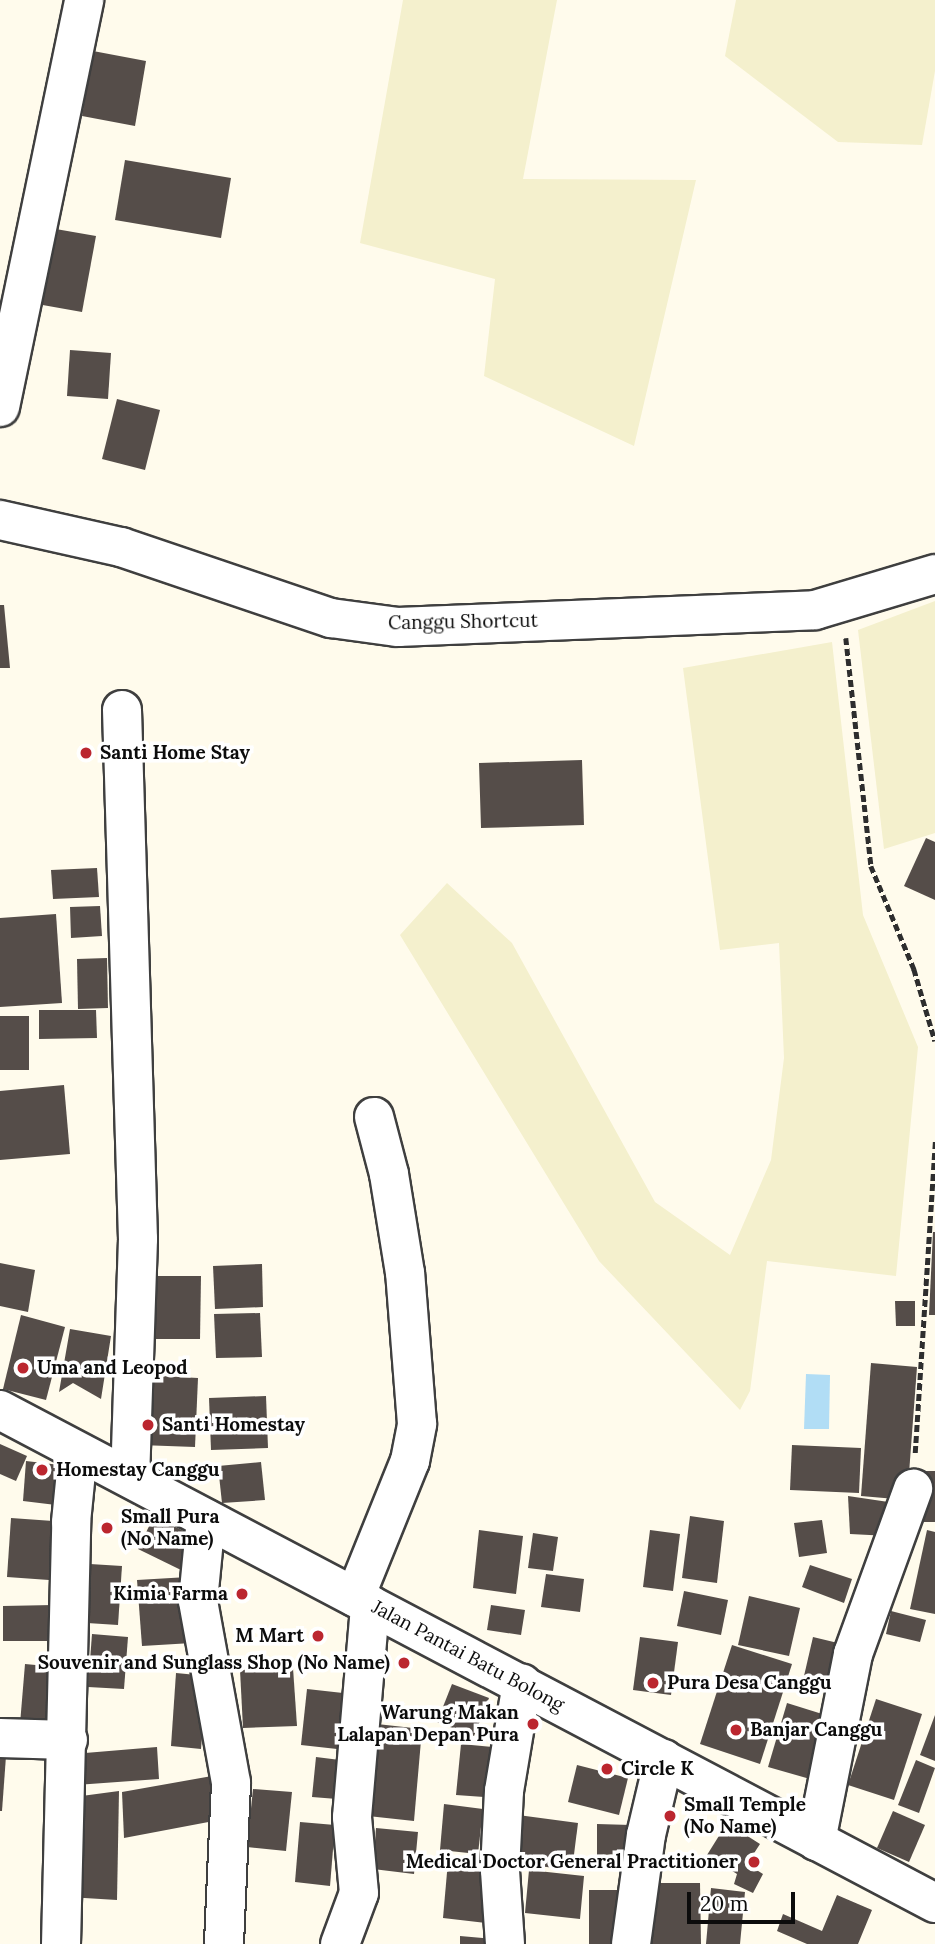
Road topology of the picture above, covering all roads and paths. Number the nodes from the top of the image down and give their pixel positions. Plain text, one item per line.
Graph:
1 (84, 0) edge
2 (0, 407) edge
3 (0, 520) edge
4 (935, 574) edge
5 (843, 605) junction
6 (121, 710) dead end
7 (935, 1041) edge
8 (374, 1117) dead end
9 (935, 1140) edge
10 (0, 1410) edge
11 (78, 1452) junction
12 (130, 1478) junction
13 (913, 1489) joint
14 (206, 1520) junction
15 (363, 1601) junction
16 (522, 1684) junction
17 (0, 1738) edge
18 (68, 1740) junction
19 (664, 1759) junction
20 (816, 1841) junction
21 (935, 1903) edge
22 (61, 1944) edge
23 (223, 1944) edge
24 (340, 1944) edge
25 (505, 1944) edge
26 (631, 1944) edge

1 - 2 street
3 - 5 street, Canggu Shortcut
4 - 5 street, Canggu Shortcut
5 - 7 path
6 - 12 street
8 - 15 street
9 - 13 path
10 - 11 street, Jalan Pantai Batu Bolong
11 - 12 street, Jalan Pantai Batu Bolong
11 - 18 street
12 - 14 street, Jalan Pantai Batu Bolong
13 - 20 street
14 - 15 street, Jalan Pantai Batu Bolong
14 - 23 street
15 - 16 street, Jalan Pantai Batu Bolong
15 - 24 street
16 - 19 street, Jalan Pantai Batu Bolong
16 - 25 street
17 - 18 street
18 - 22 street
19 - 20 street, Jalan Pantai Batu Bolong
19 - 26 street
20 - 21 street, Jalan Pantai Batu Bolong

